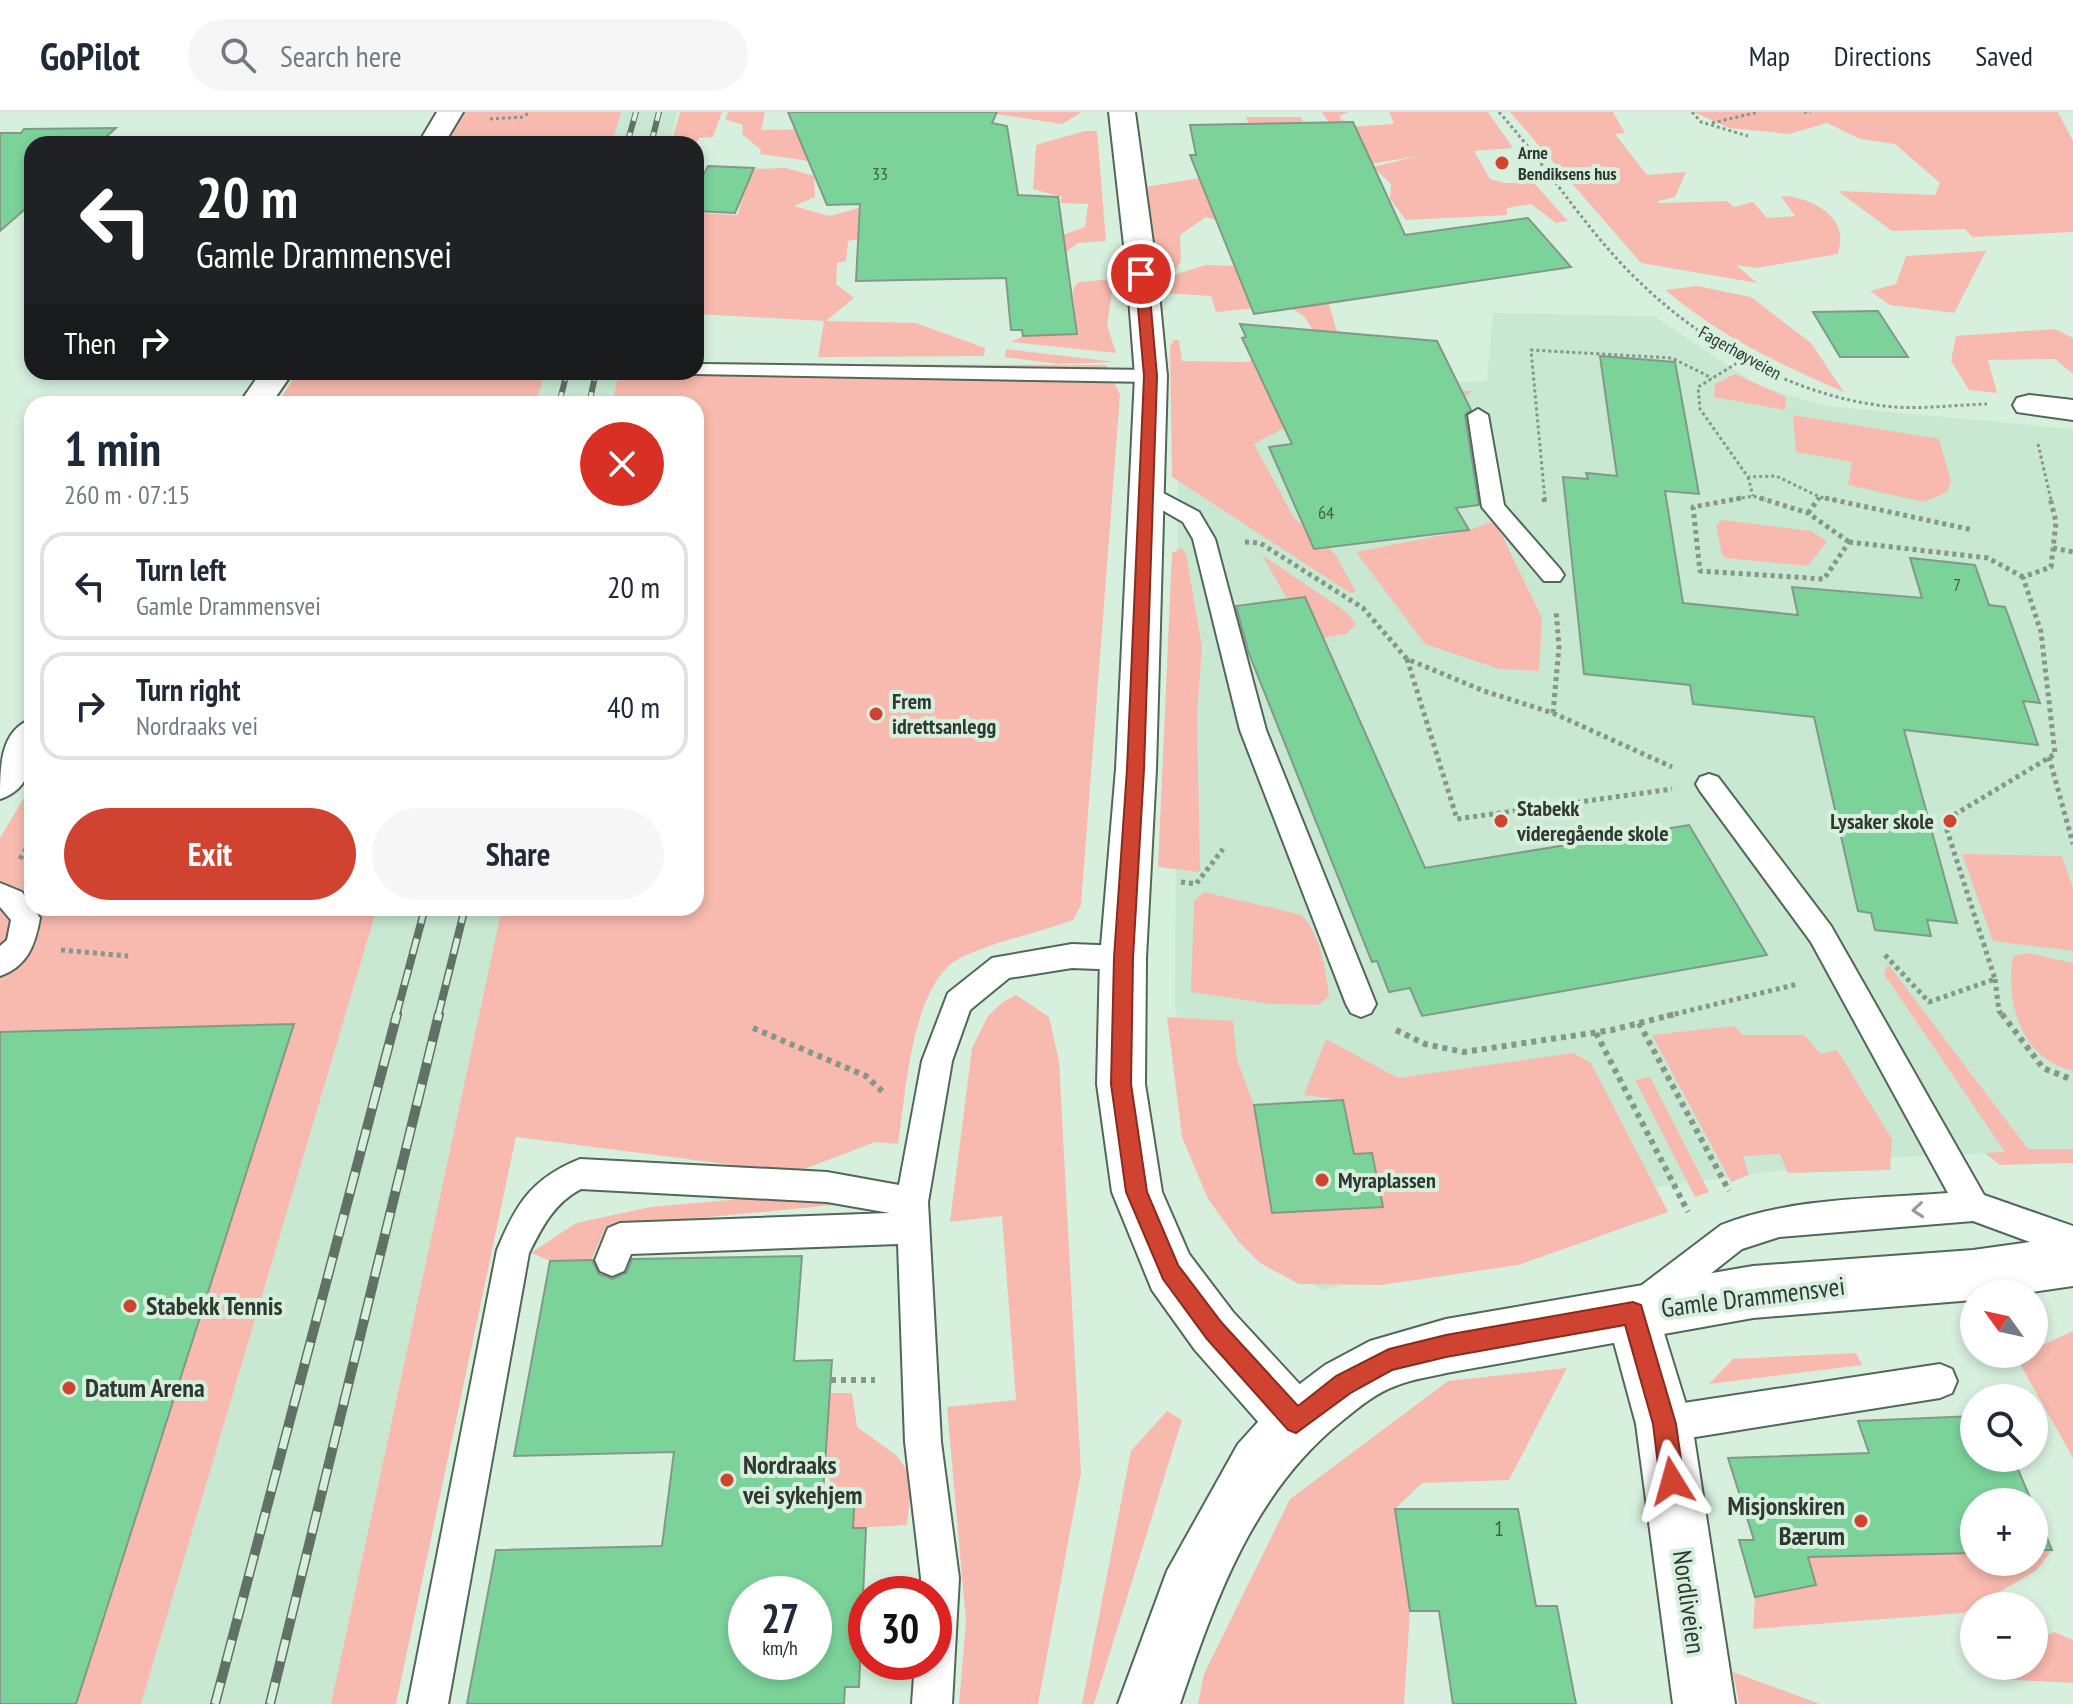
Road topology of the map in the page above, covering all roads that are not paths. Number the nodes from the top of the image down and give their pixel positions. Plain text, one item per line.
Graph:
1 (450, 112) edge
2 (1122, 112) edge
3 (436, 136) edge
4 (704, 370) edge
5 (1151, 376) junction
6 (2029, 405) road end
7 (2073, 410) edge
8 (1478, 415) dead end
9 (1146, 491) junction
10 (1552, 575) dead end
11 (24, 746) edge
12 (0, 783) edge
13 (1709, 784) road end
14 (0, 894) edge
15 (24, 915) edge
16 (24, 916) edge
17 (10, 955) edge
18 (1123, 958) junction
19 (1361, 1004) road end
20 (1973, 1206) junction
21 (912, 1215) junction
22 (2073, 1242) edge
23 (612, 1260) dead end
24 (2073, 1261) edge
25 (1633, 1313) junction
26 (1940, 1381) dead end
27 (1296, 1422) junction
28 (1664, 1424) junction
29 (428, 1704) edge
30 (932, 1704) edge
31 (1149, 1704) edge
32 (1704, 1704) edge

1 - 3 street
2 - 5 street
4 - 5 lane
5 - 9 street
6 - 7 street
8 - 10 lane
9 - 18 street
9 - 19 lane
11 - 12 street
13 - 20 lane
14 - 15 lane
16 - 17 lane
18 - 21 lane
18 - 27 street
20 - 22 lane
20 -> 25 lane
21 - 23 lane
21 - 29 lane
21 - 30 lane
24 - 25 street, Gamle Drammensvei
25 - 27 street, Gamle Drammensvei
25 - 28 street, Nordliveien
26 - 28 lane
27 - 31 street, Gamle Drammensvei
28 - 32 street, Nordliveien

